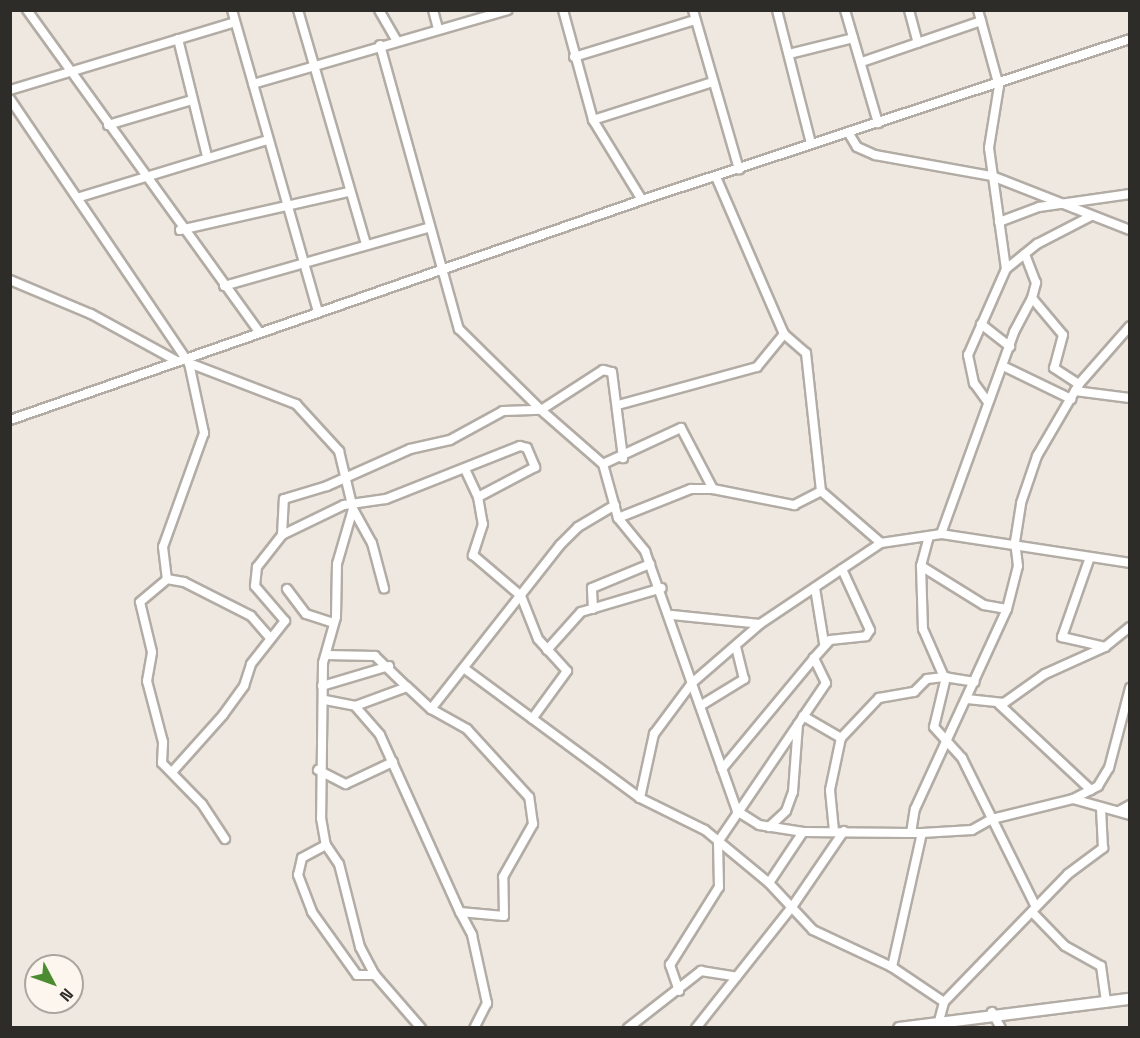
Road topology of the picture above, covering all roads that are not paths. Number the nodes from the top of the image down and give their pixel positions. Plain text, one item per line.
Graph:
1 (27, 10) edge
2 (231, 10) edge
3 (298, 10) edge
4 (379, 10) edge
5 (433, 10) edge
6 (563, 10) edge
7 (777, 10) edge
8 (845, 10) edge
9 (909, 10) edge
10 (978, 10) edge
11 (501, 12) edge
12 (694, 15) edge
13 (981, 21) junction
14 (235, 22) junction
15 (438, 29) junction
16 (853, 38) junction
17 (178, 39) junction
18 (1130, 39) edge
19 (398, 41) junction
20 (918, 43) junction
21 (380, 45) junction
22 (789, 54) junction
23 (574, 57) junction
24 (862, 62) junction
25 (312, 64) junction
26 (72, 73) junction
27 (713, 82) junction
28 (253, 84) junction
29 (999, 86) junction
30 (10, 90) edge
31 (10, 99) edge
32 (192, 100) junction
33 (593, 120) junction
34 (878, 123) junction
35 (108, 125) junction
36 (848, 132) junction
37 (268, 140) junction
38 (811, 143) junction
39 (207, 156) junction
40 (739, 169) junction
41 (992, 176) junction
42 (145, 177) junction
43 (716, 177) junction
44 (348, 192) junction
45 (1130, 194) edge
46 (80, 197) junction
47 (642, 200) junction
48 (1064, 205) junction
49 (286, 207) junction
50 (1091, 216) junction
51 (999, 222) junction
52 (428, 228) junction
53 (180, 230) junction
54 (1130, 230) edge
55 (366, 244) junction
56 (1025, 254) junction
57 (303, 262) junction
58 (1006, 269) junction
59 (441, 270) junction
60 (10, 280) edge
61 (224, 286) junction
62 (1032, 298) junction
63 (318, 311) junction
64 (981, 324) junction
65 (1130, 326) edge
66 (259, 332) junction
67 (784, 334) junction
68 (1010, 347) junction
69 (175, 360) junction
70 (187, 360) junction
71 (1003, 366) junction
72 (1075, 392) junction
73 (1130, 398) edge
74 (988, 402) junction
75 (618, 405) junction
76 (541, 410) junction
77 (10, 420) edge
78 (624, 458) junction
79 (603, 464) junction
80 (466, 471) junction
81 (345, 478) junction
82 (713, 489) junction
83 (822, 491) junction
84 (478, 497) junction
85 (615, 505) junction
86 (353, 506) junction
87 (618, 518) junction
88 (941, 534) junction
89 (282, 535) junction
90 (929, 536) junction
91 (1015, 542) junction
92 (881, 543) junction
93 (1090, 557) junction
94 (1130, 563) edge
95 (650, 564) junction
96 (921, 566) junction
97 (842, 569) junction
98 (167, 579) junction
99 (384, 588) dead end
100 (662, 588) junction
101 (815, 588) junction
102 (287, 589) dead end
103 (521, 596) junction
104 (593, 609) junction
105 (1007, 609) junction
106 (672, 615) junction
107 (334, 623) junction
108 (760, 624) junction
109 (1130, 627) edge
110 (269, 637) junction
111 (824, 643) junction
112 (736, 646) junction
113 (1105, 647) junction
114 (547, 650) junction
115 (326, 655) junction
116 (814, 657) junction
117 (389, 666) junction
118 (465, 669) junction
119 (945, 677) junction
120 (975, 682) junction
121 (692, 683) junction
122 (322, 686) junction
123 (407, 687) junction
124 (1130, 688) edge
125 (967, 699) junction
126 (325, 700) junction
127 (999, 704) junction
128 (355, 706) junction
129 (700, 706) junction
130 (431, 709) junction
131 (532, 718) junction
132 (801, 720) junction
133 (947, 736) junction
134 (841, 738) junction
135 (393, 762) junction
136 (722, 769) junction
137 (318, 770) junction
138 (173, 771) junction
139 (1090, 790) junction
140 (640, 798) junction
141 (1073, 799) junction
142 (1130, 805) edge
143 (1101, 808) junction
144 (737, 811) junction
145 (1119, 811) junction
146 (1130, 815) edge
147 (992, 819) junction
148 (769, 827) junction
149 (839, 831) junction
150 (803, 832) junction
151 (911, 833) junction
152 (922, 833) junction
153 (225, 839) dead end
154 (718, 842) junction
155 (326, 845) junction
156 (769, 883) junction
157 (792, 907) junction
158 (1034, 909) junction
159 (460, 912) junction
160 (892, 967) junction
161 (375, 975) junction
162 (736, 977) junction
163 (679, 991) junction
164 (1130, 999) edge
165 (944, 1002) junction
166 (1106, 1003) junction
167 (992, 1012) junction
168 (939, 1021) junction
169 (927, 1025) edge
170 (422, 1028) edge
171 (474, 1028) edge
172 (628, 1028) edge
173 (696, 1028) edge
174 (899, 1028) edge
175 (1001, 1028) edge

1 - 26 street
2 - 14 street
3 - 25 street
4 - 19 street
5 - 15 street
6 - 23 street
7 - 22 street
8 - 16 street
9 - 20 street
10 - 13 street
11 - 15 street
12 - 23 street
12 - 27 street
13 - 20 street
13 - 29 street
14 - 17 street
14 - 28 street
15 - 19 street
16 - 22 street
16 - 24 street
17 - 26 street
17 - 32 street
18 - 29 street
19 - 21 street
20 - 24 street
21 - 25 street
21 - 52 street
22 - 38 street
23 - 33 street
24 - 34 street
25 - 28 street
25 - 44 street
26 - 30 street
26 - 35 street
27 - 33 street
27 - 40 street
28 - 37 street
29 - 34 street
29 - 41 street
31 - 46 street
32 - 35 street
32 - 39 street
33 - 47 street
34 - 36 street
35 - 42 street
36 - 38 street
36 - 41 street
37 - 39 street
37 - 49 street
38 - 40 street
39 - 42 street
40 - 43 street
41 - 48 street
41 - 51 street
42 - 46 street
42 - 53 street
43 - 47 street
43 - 67 street
44 - 49 street
44 - 55 street
45 - 48 street
46 - 70 street
47 - 59 street
48 - 50 street
48 - 51 street
49 - 53 street
49 - 57 street
50 - 54 street
50 - 56 street
51 - 58 street
52 - 55 street
52 - 59 street
53 - 61 street
55 - 57 street
56 - 58 street
56 - 62 street
57 - 61 street
57 - 63 street
58 - 64 street
59 - 63 street
59 - 76 street
60 - 69 street
61 - 66 street
62 - 68 street
62 - 72 street
63 - 66 street
64 - 68 street
64 - 74 street
65 - 72 street
66 - 70 street
67 - 75 street
67 - 83 street
68 - 71 street
69 - 70 street
69 - 77 street
70 - 81 street
70 - 98 street
71 - 72 street
71 - 74 street
72 - 73 street
72 - 91 street
74 - 88 street
75 - 76 street
75 - 78 street
76 - 79 street
76 - 81 street
78 - 79 street
78 - 82 street
79 - 85 street
80 - 84 street
80 - 84 street
80 - 86 street
81 - 86 street
81 - 89 street
82 - 83 street
82 - 87 street
83 - 92 street
84 - 103 street
85 - 87 street
85 - 103 street
86 - 89 street
86 - 99 street
86 - 107 street
87 - 95 street
88 - 90 street
88 - 91 street
89 - 110 street
90 - 92 street
90 - 96 street
91 - 93 street
91 - 105 street
92 - 97 street
93 - 94 street
93 - 113 street
95 - 100 street
95 - 104 street
96 - 105 street
96 - 119 street
97 - 101 street
97 - 111 street
98 - 110 street
98 - 138 street
100 - 104 street
100 - 106 street
101 - 108 street
101 - 111 street
102 - 107 street
103 - 114 street
103 - 118 street
104 - 114 street
105 - 120 street
106 - 108 street
106 - 121 street
107 - 115 street
108 - 112 street
109 - 113 street
110 - 138 street
111 - 116 street
112 - 121 street
112 - 129 street
113 - 127 street
114 - 131 street
115 - 117 street
115 - 122 street
116 - 132 street
116 - 136 street
117 - 122 street
117 - 123 street
118 - 130 street
118 - 131 street
119 - 120 street
119 - 133 street
119 - 134 street
120 - 125 street
121 - 129 street
121 - 140 street
122 - 126 street
123 - 128 street
123 - 130 street
124 - 139 street
125 - 127 street
125 - 133 street
126 - 128 street
126 - 137 street
127 - 139 street
128 - 135 street
129 - 136 street
130 - 159 street
131 - 140 street
132 - 134 street
132 - 144 street
132 - 148 street
133 - 147 street
133 - 151 street
134 - 149 street
135 - 137 street
135 - 159 street
136 - 144 street
137 - 155 street
138 - 153 street
139 - 141 street
140 - 154 street
141 - 143 street
141 - 147 street
142 - 145 street
143 - 145 street
143 - 158 street
144 - 148 street
144 - 154 street
145 - 146 street
147 - 152 street
147 - 158 street
148 - 150 street
149 - 150 street
149 - 151 street
149 - 157 street
150 - 156 street
151 - 152 street
152 - 160 street
154 - 156 street
154 - 163 street
155 - 161 street
155 - 161 street
156 - 157 street
157 - 160 street
157 - 162 street
158 - 165 street
158 - 166 street
159 - 171 street
160 - 165 street
161 - 170 street
162 - 163 street
162 - 173 street
163 - 172 street
164 - 166 street
165 - 168 street
166 - 167 street
167 - 168 street
167 - 175 street
168 - 169 street
169 - 174 street

